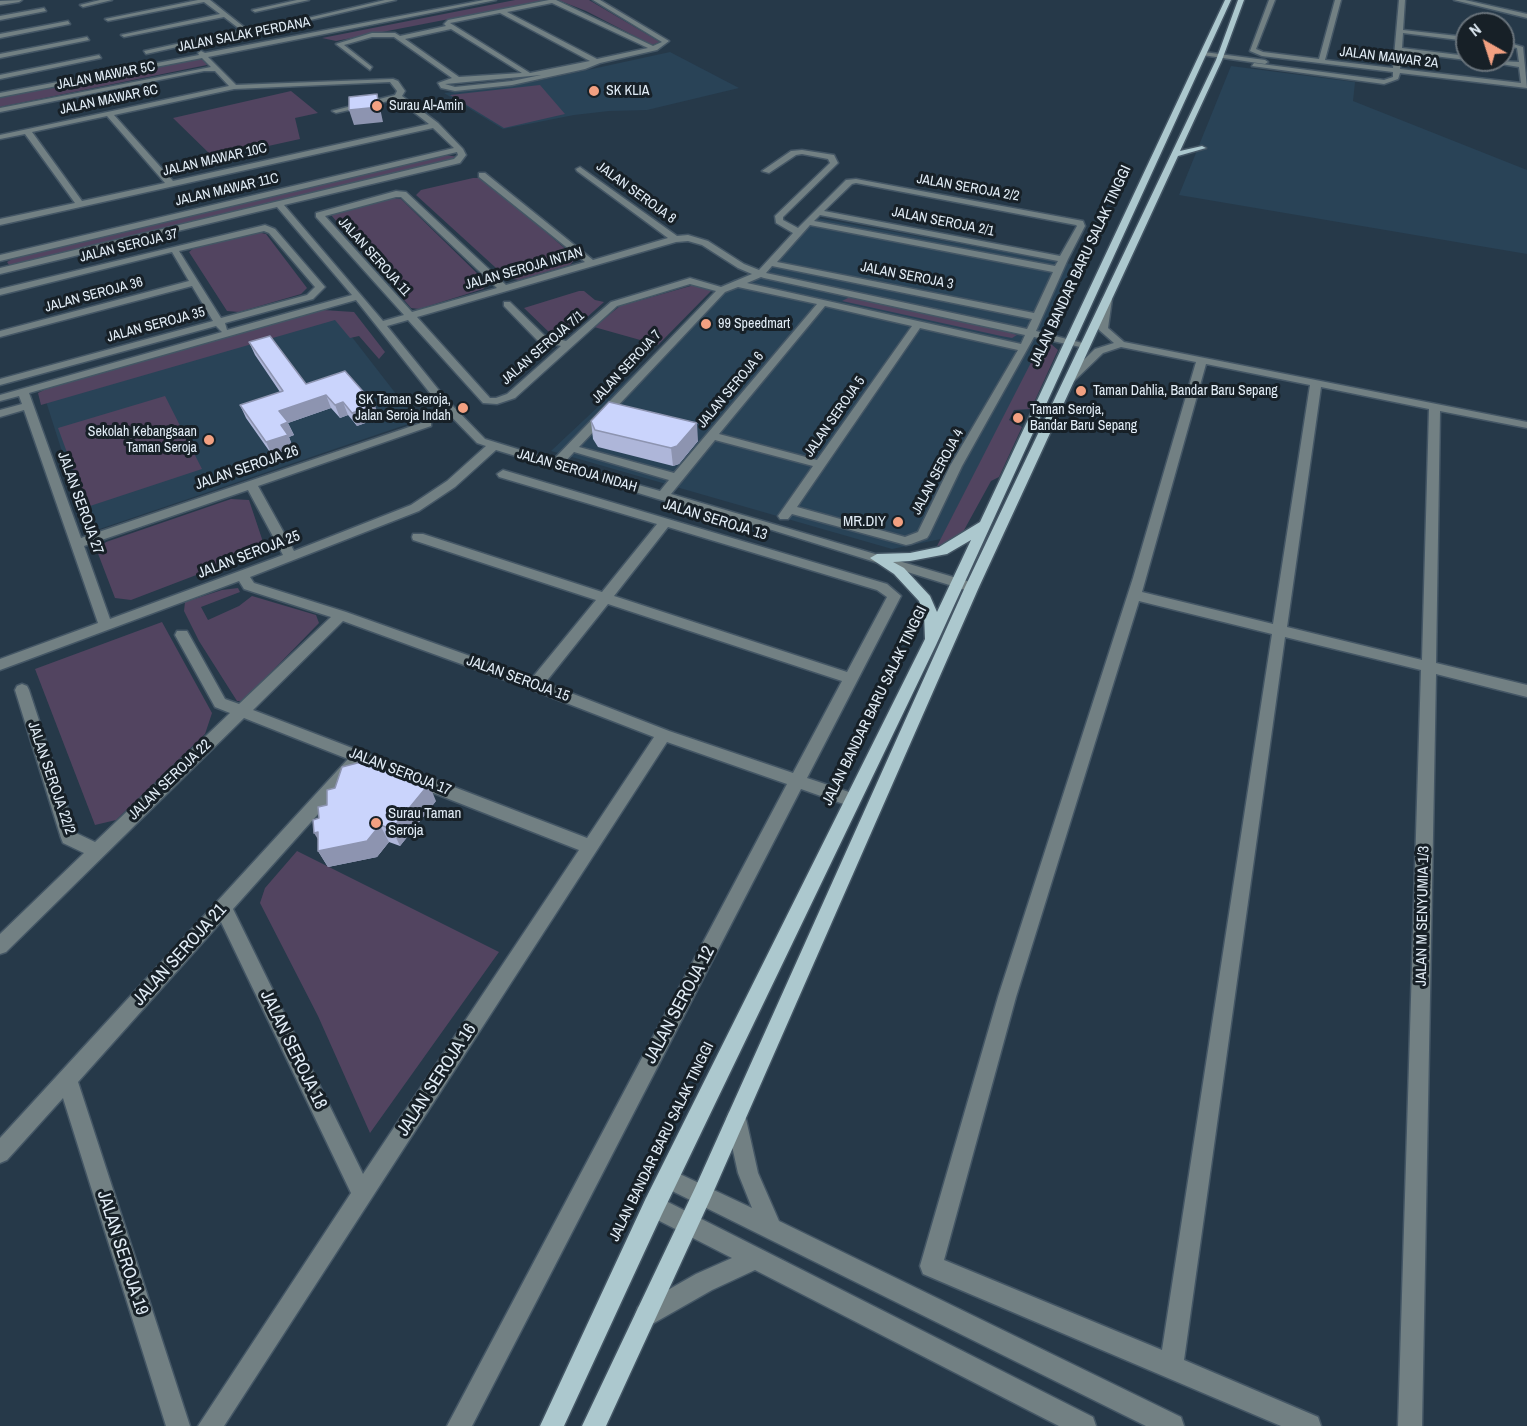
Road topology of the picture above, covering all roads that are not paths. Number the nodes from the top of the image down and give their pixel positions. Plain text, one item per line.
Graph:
1 (19, 0) edge
2 (109, 0) edge
3 (206, 0) edge
4 (306, 0) edge
5 (393, 0) edge
6 (477, 0) edge
7 (493, 0) edge
8 (596, 0) edge
9 (1228, 0) edge
10 (1241, 0) edge
11 (1272, 0) edge
12 (1338, 0) edge
13 (1402, 0) edge
14 (1457, 0) edge
15 (1479, 0) edge
16 (548, 1) edge
17 (0, 3) edge
18 (1470, 3) junction
19 (83, 5) dead end
20 (44, 10) dead end
21 (255, 10) dead end
22 (500, 11) junction
23 (226, 15) junction
24 (1527, 16) edge
25 (0, 18) edge
26 (108, 19) dead end
27 (68, 23) dead end
28 (285, 24) dead end
29 (450, 24) junction
30 (1399, 31) junction
31 (124, 35) dead end
32 (0, 36) edge
33 (399, 38) junction
34 (1455, 38) edge
35 (87, 39) dead end
36 (1515, 46) edge
37 (655, 49) junction
38 (1398, 50) junction
39 (146, 51) dead end
40 (203, 54) junction
41 (0, 56) edge
42 (1203, 56) junction
43 (99, 57) dead end
44 (1455, 57) edge
45 (1220, 58) junction
46 (597, 62) junction
47 (1322, 62) junction
48 (1515, 64) edge
49 (1523, 65) junction
50 (370, 68) dead end
51 (216, 69) junction
52 (529, 75) junction
53 (1397, 75) junction
54 (0, 77) edge
55 (458, 79) junction
56 (1525, 85) edge
57 (234, 87) junction
58 (1468, 88) dead end
59 (0, 93) edge
60 (398, 97) junction
61 (0, 110) edge
62 (336, 111) dead end
63 (109, 114) junction
64 (435, 125) junction
65 (27, 131) junction
66 (0, 137) edge
67 (1202, 148) dead end
68 (459, 149) junction
69 (1174, 155) junction
70 (580, 169) dead end
71 (766, 171) dead end
72 (482, 175) dead end
73 (171, 184) junction
74 (316, 195) junction
75 (80, 204) junction
76 (279, 204) junction
77 (819, 212) junction
78 (242, 213) junction
79 (288, 214) junction
80 (1075, 221) joint
81 (0, 222) edge
82 (808, 222) junction
83 (798, 232) junction
84 (675, 239) junction
85 (174, 249) junction
86 (1063, 259) junction
87 (591, 263) junction
88 (770, 263) junction
89 (1, 266) edge
90 (1059, 270) junction
91 (760, 274) junction
92 (194, 283) junction
93 (738, 285) junction
94 (504, 289) junction
95 (722, 290) junction
96 (0, 292) edge
97 (317, 292) joint
98 (359, 296) junction
99 (1107, 299) junction
100 (823, 303) junction
101 (507, 304) dead end
102 (409, 317) junction
103 (1038, 317) junction
104 (219, 322) junction
105 (918, 324) junction
106 (380, 325) junction
107 (1030, 333) junction
108 (0, 334) edge
109 (226, 334) junction
110 (1068, 342) junction
111 (1121, 344) junction
112 (568, 345) junction
113 (1085, 345) junction
114 (1024, 348) junction
115 (1202, 360) junction
116 (1069, 380) junction
117 (0, 382) edge
118 (1316, 382) junction
119 (23, 391) junction
120 (0, 398) edge
121 (27, 406) junction
122 (1435, 406) junction
123 (0, 414) edge
124 (427, 424) dead end
125 (1527, 425) edge
126 (712, 436) junction
127 (492, 447) junction
128 (571, 448) junction
129 (820, 464) junction
130 (555, 465) junction
131 (503, 474) dead end
132 (677, 478) junction
133 (251, 484) junction
134 (662, 496) junction
135 (789, 509) junction
136 (666, 522) junction
137 (985, 524) junction
138 (776, 527) junction
139 (418, 537) dead end
140 (77, 544) junction
141 (291, 557) junction
142 (878, 558) junction
143 (242, 575) junction
144 (965, 585) junction
145 (882, 587) joint
146 (1134, 595) junction
147 (604, 598) junction
148 (341, 615) junction
149 (106, 626) junction
150 (1280, 630) junction
151 (182, 635) dead end
152 (929, 645) junction
153 (0, 665) edge
154 (1428, 667) junction
155 (851, 679) junction
156 (535, 685) junction
157 (22, 690) dead end
158 (1527, 691) edge
159 (242, 710) junction
160 (664, 735) junction
161 (360, 756) junction
162 (797, 781) junction
163 (852, 800) junction
164 (590, 847) junction
165 (97, 851) junction
166 (223, 907) junction
167 (0, 945) edge
168 (67, 1079) junction
169 (736, 1119) junction
170 (0, 1153) edge
171 (667, 1178) junction
172 (362, 1194) junction
173 (702, 1195) junction
174 (654, 1206) junction
175 (689, 1224) junction
176 (771, 1229) junction
177 (756, 1258) junction
178 (646, 1315) junction
179 (1171, 1366) junction
180 (178, 1426) edge
181 (210, 1426) edge
182 (459, 1426) edge
183 (552, 1426) edge
184 (594, 1426) edge
185 (1084, 1426) edge
186 (1172, 1426) edge
187 (1309, 1426) edge
188 (1410, 1426) edge

1 - 17 street
2 - 19 street
3 - 23 street
3 - 26 street
4 - 21 street
5 - 28 street
6 - 40 street, JALAN SALAK PERDANA
7 - 40 street, JALAN SALAK PERDANA
8 - 37 street
9 - 42 main road, JALAN BANDAR BARU SALAK TINGGI
10 - 45 main road, JALAN BANDAR BARU SALAK TINGGI
11 - 47 street, JALAN MAWAR 2A
12 - 47 street
13 - 30 street
14 - 18 street
15 - 18 street
16 - 22 street
16 - 37 street
18 - 24 street
20 - 25 street
22 - 29 street
22 - 46 street
23 - 31 street
23 - 39 street
27 - 32 street
29 - 33 street
29 - 52 street
30 - 34 street
30 - 38 street
33 - 50 street
33 - 55 street
35 - 41 street
36 - 49 street
37 - 46 street
38 - 44 street
38 - 53 street
40 - 51 street
40 - 59 street, JALAN SALAK PERDANA
42 - 45 street
42 - 110 main road, JALAN BANDAR BARU SALAK TINGGI
43 - 54 street
45 - 53 street
45 - 69 main road, JALAN BANDAR BARU SALAK TINGGI
46 - 52 street
46 - 55 street
47 - 53 street, JALAN MAWAR 2A
48 - 49 street
49 - 56 street
51 - 57 street
51 - 61 street, JALAN MAWAR 5C
52 - 55 street
53 - 56 street, JALAN MAWAR 2A
53 - 58 street
57 - 60 street, JALAN MAWAR 6C
57 - 63 street, JALAN MAWAR 6C
60 - 62 street
60 - 64 street
63 - 65 street, JALAN MAWAR 6C
63 - 73 street
64 - 68 street
64 - 73 street, JALAN MAWAR 10C
65 - 66 street, JALAN MAWAR 6C
65 - 75 street
67 - 69 main road
68 - 74 street
68 - 89 street, JALAN MAWAR 11C
69 - 99 main road, JALAN BANDAR BARU SALAK TINGGI
70 - 84 street, JALAN SEROJA 8
71 - 83 street
72 - 87 street
73 - 75 street, JALAN MAWAR 10C
74 - 76 street
74 - 79 street
75 - 81 street, JALAN MAWAR 10C
76 - 78 street
76 - 79 street, JALAN SEROJA INDAH
77 - 80 street, JALAN SEROJA 2/2
77 - 82 street
77 - 86 street, JALAN SEROJA 2/1
78 - 79 street
78 - 89 street
79 - 98 street, JALAN SEROJA INDAH
80 - 86 street, JALAN SEROJA 4
82 - 83 street
82 - 90 street
83 - 88 street
84 - 87 street, JALAN SEROJA INTAN
84 - 91 street
85 - 92 street
85 - 96 street, JALAN SEROJA 37
85 - 97 street, JALAN SEROJA 37
86 - 90 street, JALAN SEROJA 4
87 - 94 street, JALAN SEROJA INTAN
88 - 91 street
88 - 103 street, JALAN SEROJA 3
90 - 103 street, JALAN SEROJA 4
91 - 93 street
91 - 107 street
92 - 104 street
92 - 108 street, JALAN SEROJA 36
93 - 95 street
93 - 100 street
94 - 102 street, JALAN SEROJA INTAN
94 - 102 street, JALAN SEROJA 11
95 - 112 street, JALAN SEROJA 7/1
95 - 128 street, JALAN SEROJA 7
97 - 104 street, JALAN SEROJA 35
98 - 106 street, JALAN SEROJA INDAH
98 - 109 street
99 - 111 street
99 - 113 main road, JALAN BANDAR BARU SALAK TINGGI
100 - 105 street
100 - 126 street, JALAN SEROJA 6
101 - 112 street
102 - 106 street, JALAN SEROJA INTAN
102 - 112 street, JALAN SEROJA 7/1
103 - 107 street, JALAN SEROJA 4
104 - 109 street
104 - 117 street, JALAN SEROJA 35
105 - 114 street
105 - 129 street, JALAN SEROJA 5
106 - 127 street, JALAN SEROJA INDAH
107 - 110 street
107 - 114 street, JALAN SEROJA 4
109 - 119 street
110 - 113 street
110 - 137 main road, JALAN BANDAR BARU SALAK TINGGI
111 - 115 street
111 - 116 street
113 - 116 main road, JALAN BANDAR BARU SALAK TINGGI
114 - 135 street, JALAN SEROJA 4
115 - 118 street
115 - 146 street
116 - 144 main road, JALAN BANDAR BARU SALAK TINGGI
118 - 122 street
118 - 150 street
119 - 120 street
119 - 121 street, JALAN SEROJA 27
121 - 123 street
121 - 140 street, JALAN SEROJA 27
122 - 125 street
122 - 154 street, JALAN M SENYUMIA 1/3
124 - 133 street, JALAN SEROJA 26
126 - 129 street
126 - 132 street, JALAN SEROJA 6
127 - 130 street, JALAN SEROJA INDAH
127 - 141 street, JALAN SEROJA 25
128 - 130 street, JALAN SEROJA 7
128 - 132 street
129 - 135 street, JALAN SEROJA 5
130 - 134 street, JALAN SEROJA INDAH
131 - 136 street, JALAN SEROJA 13
132 - 134 street, JALAN SEROJA 6
133 - 140 street, JALAN SEROJA 26
133 - 141 street
134 - 138 street, JALAN SEROJA INDAH
135 - 138 street, JALAN SEROJA 5
136 - 145 street, JALAN SEROJA 13
136 - 147 street
137 - 142 main road
137 - 144 main road, JALAN BANDAR BARU SALAK TINGGI
138 - 142 street, JALAN SEROJA INDAH
139 - 147 street
140 - 149 street, JALAN SEROJA 27
141 - 143 street, JALAN SEROJA 25
142 - 144 street, JALAN SEROJA INDAH
142 - 152 main road
143 - 148 street, JALAN SEROJA 15
143 - 149 street, JALAN SEROJA 25
144 - 152 main road, JALAN BANDAR BARU SALAK TINGGI
144 - 169 main road, JALAN BANDAR BARU SALAK TINGGI
145 - 155 street, JALAN SEROJA 12
146 - 150 street
146 - 179 street
147 - 155 street
147 - 156 street
148 - 156 street, JALAN SEROJA 15
148 - 159 street, JALAN SEROJA 22
149 - 153 street, JALAN SEROJA 25
150 - 154 street
150 - 179 street
151 - 159 street, JALAN SEROJA 17
152 - 163 main road, JALAN BANDAR BARU SALAK TINGGI
154 - 158 street
154 - 188 street, JALAN M SENYUMIA 1/3
155 - 162 street, JALAN SEROJA 12
156 - 160 street, JALAN SEROJA 15
157 - 165 street, JALAN SEROJA 22/2
159 - 161 street, JALAN SEROJA 17
159 - 165 street, JALAN SEROJA 22
160 - 162 street, JALAN SEROJA 15
160 - 164 street, JALAN SEROJA 16
161 - 164 street, JALAN SEROJA 17
161 - 166 street, JALAN SEROJA 21
162 - 163 street, JALAN SEROJA 15
162 - 182 street, JALAN SEROJA 12
163 - 171 main road, JALAN BANDAR BARU SALAK TINGGI
164 - 172 street, JALAN SEROJA 16
165 - 167 street, JALAN SEROJA 22
166 - 168 street, JALAN SEROJA 21
166 - 172 street, JALAN SEROJA 18
168 - 170 street, JALAN SEROJA 21
168 - 180 street, JALAN SEROJA 19
169 - 173 main road, JALAN BANDAR BARU SALAK TINGGI
169 - 176 street
171 - 173 street
171 - 174 main road, JALAN BANDAR BARU SALAK TINGGI
172 - 181 street, JALAN SEROJA 16
173 - 175 main road, JALAN BANDAR BARU SALAK TINGGI
173 - 176 street
174 - 175 street
174 - 183 main road, JALAN BANDAR BARU SALAK TINGGI
175 - 177 street
175 - 178 main road, JALAN BANDAR BARU SALAK TINGGI
176 - 186 street
177 - 178 street
177 - 185 street
178 - 184 main road, JALAN BANDAR BARU SALAK TINGGI
179 - 187 street

